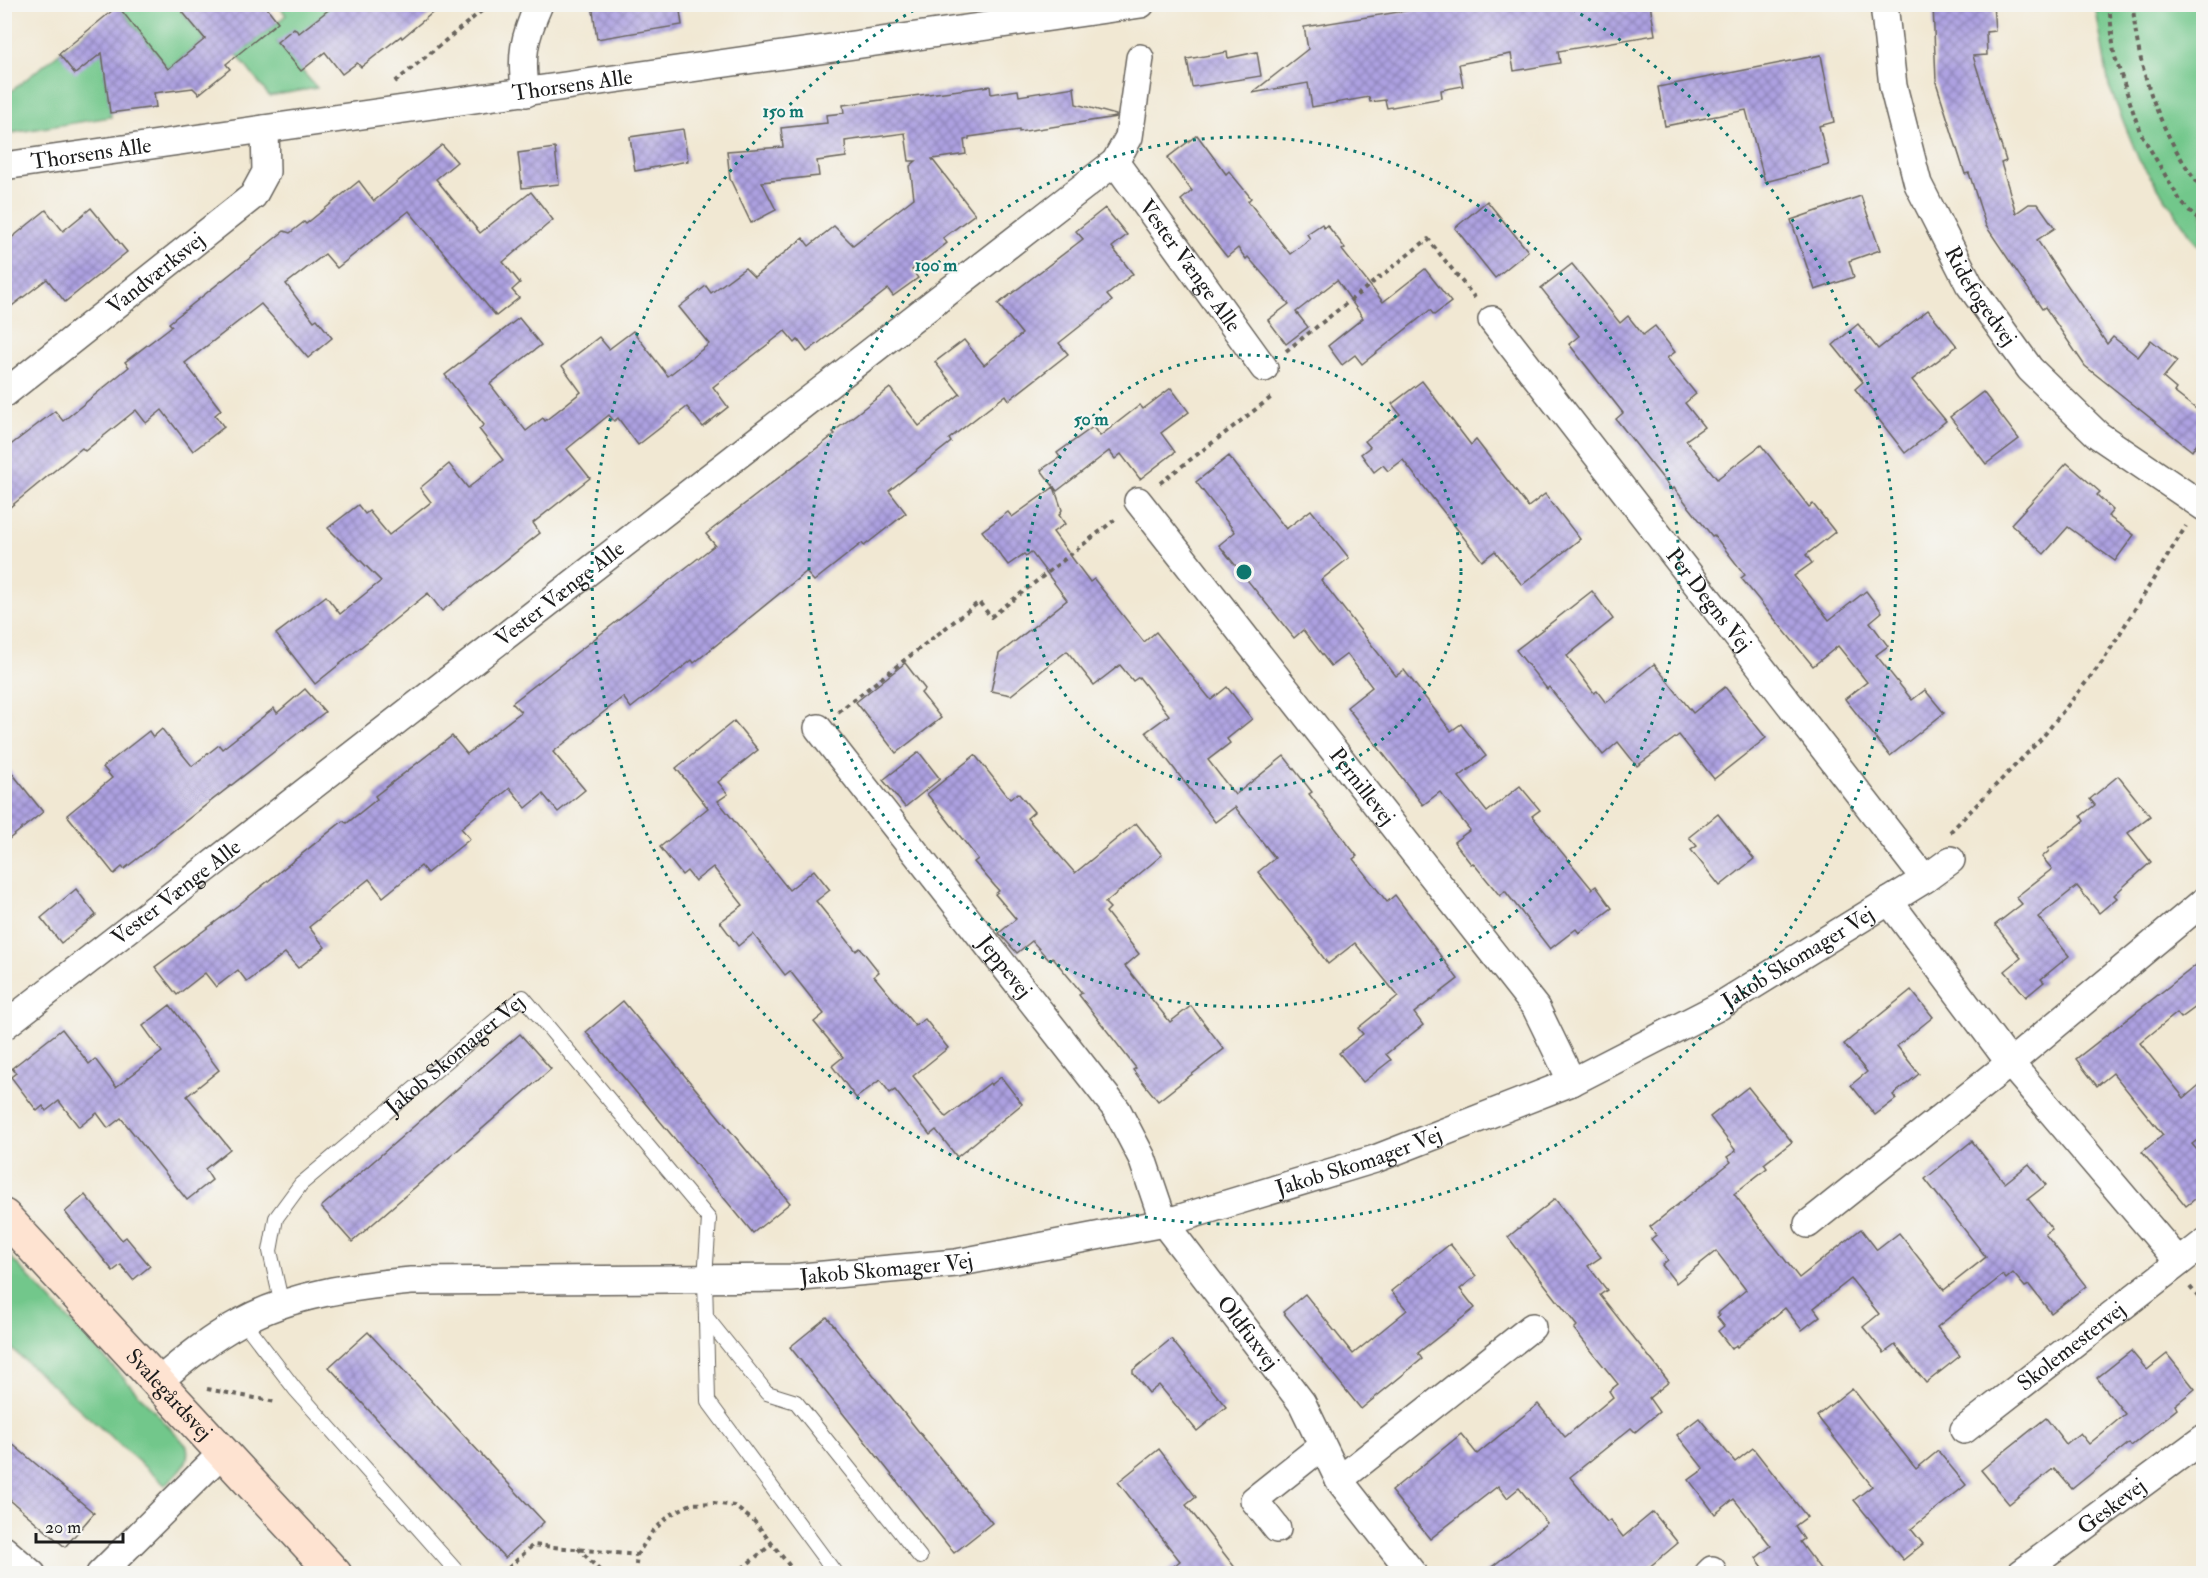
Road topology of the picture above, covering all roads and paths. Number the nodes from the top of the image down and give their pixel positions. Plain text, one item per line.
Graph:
1 (490, 4) edge
2 (539, 4) edge
3 (1141, 4) edge
4 (1884, 4) edge
5 (2109, 4) edge
6 (2133, 4) edge
7 (1140, 58) dead end
8 (526, 93) junction
9 (352, 117) junction
10 (265, 129) junction
11 (1114, 162) junction
12 (4, 166) edge
13 (2204, 191) edge
14 (2204, 226) edge
15 (1492, 320) joint
16 (1264, 368) junction
17 (4, 394) edge
18 (1138, 501) junction
19 (2201, 506) edge
20 (818, 728) joint
21 (1952, 860) joint
22 (1925, 879) junction
23 (1889, 901) junction
24 (2204, 902) edge
25 (4, 1026) edge
26 (2010, 1063) junction
27 (1572, 1082) junction
28 (4, 1216) edge
29 (1164, 1223) junction
30 (1808, 1224) dead end
31 (2204, 1243) edge
32 (2179, 1262) junction
33 (705, 1278) junction
34 (282, 1305) junction
35 (706, 1317) junction
36 (243, 1321) junction
37 (1532, 1327) dead end
38 (159, 1381) junction
39 (200, 1388) dead end
40 (279, 1402) dead end
41 (1964, 1430) dead end
42 (2204, 1438) edge
43 (1322, 1446) junction
44 (224, 1451) junction
45 (1339, 1480) junction
46 (1277, 1529) dead end
47 (772, 1544) junction
48 (578, 1548) junction
49 (4, 1550) edge
50 (637, 1555) junction
51 (920, 1557) dead end
52 (32, 1574) edge
53 (100, 1574) edge
54 (335, 1574) edge
55 (459, 1574) edge
56 (502, 1574) edge
57 (603, 1574) edge
58 (634, 1574) edge
59 (735, 1574) edge
60 (796, 1574) edge
61 (836, 1574) edge
62 (1413, 1574) edge
63 (2020, 1574) edge

1 - 9 path
2 - 8 street
3 - 8 street, Thorsens Alle
4 - 19 street, Ridefogedvej
5 - 14 path
6 - 13 path
7 - 11 street, Vester Vænge Alle
8 - 9 street, Thorsens Alle
9 - 10 street, Thorsens Alle
10 - 12 street, Thorsens Alle
10 - 17 street, Vandværksvej
11 - 16 street, Vester Vænge Alle
11 - 25 street, Vester Vænge Alle
15 - 16 path
15 - 22 street, Per Degns Vej
16 - 18 path
18 - 20 path
18 - 27 street, Pernillevej
19 - 21 path
20 - 29 street, Jeppevej
21 - 22 street, Jakob Skomager Vej
22 - 23 street, Jakob Skomager Vej
23 - 26 street
23 - 27 street, Jakob Skomager Vej
24 - 26 street
26 - 30 street
26 - 32 street
27 - 29 street, Jakob Skomager Vej
28 - 38 street, Svalegårdsvej
29 - 33 street, Jakob Skomager Vej
29 - 43 street, Oldfuxvej
31 - 32 street, Skolemestervej
32 - 41 street, Skolemestervej
33 - 34 street, Jakob Skomager Vej
33 - 34 lane, Jakob Skomager Vej
33 - 35 lane, Jakob Skomager Vej
34 - 36 street, Jakob Skomager Vej
35 - 51 lane
35 - 61 lane, Jakob Skomager Vej
36 - 38 street, Jakob Skomager Vej
36 - 55 lane
37 - 45 street
38 - 44 street, Svalegårdsvej
39 - 40 path
42 - 63 street, Geskevej
43 - 45 street, Oldfuxvej
43 - 46 street
44 - 53 street
44 - 54 street, Svalegårdsvej
45 - 62 street, Oldfuxvej
47 - 50 path
47 - 59 path
47 - 60 path
48 - 50 path
48 - 56 path
48 - 57 path
49 - 52 street
50 - 58 path

